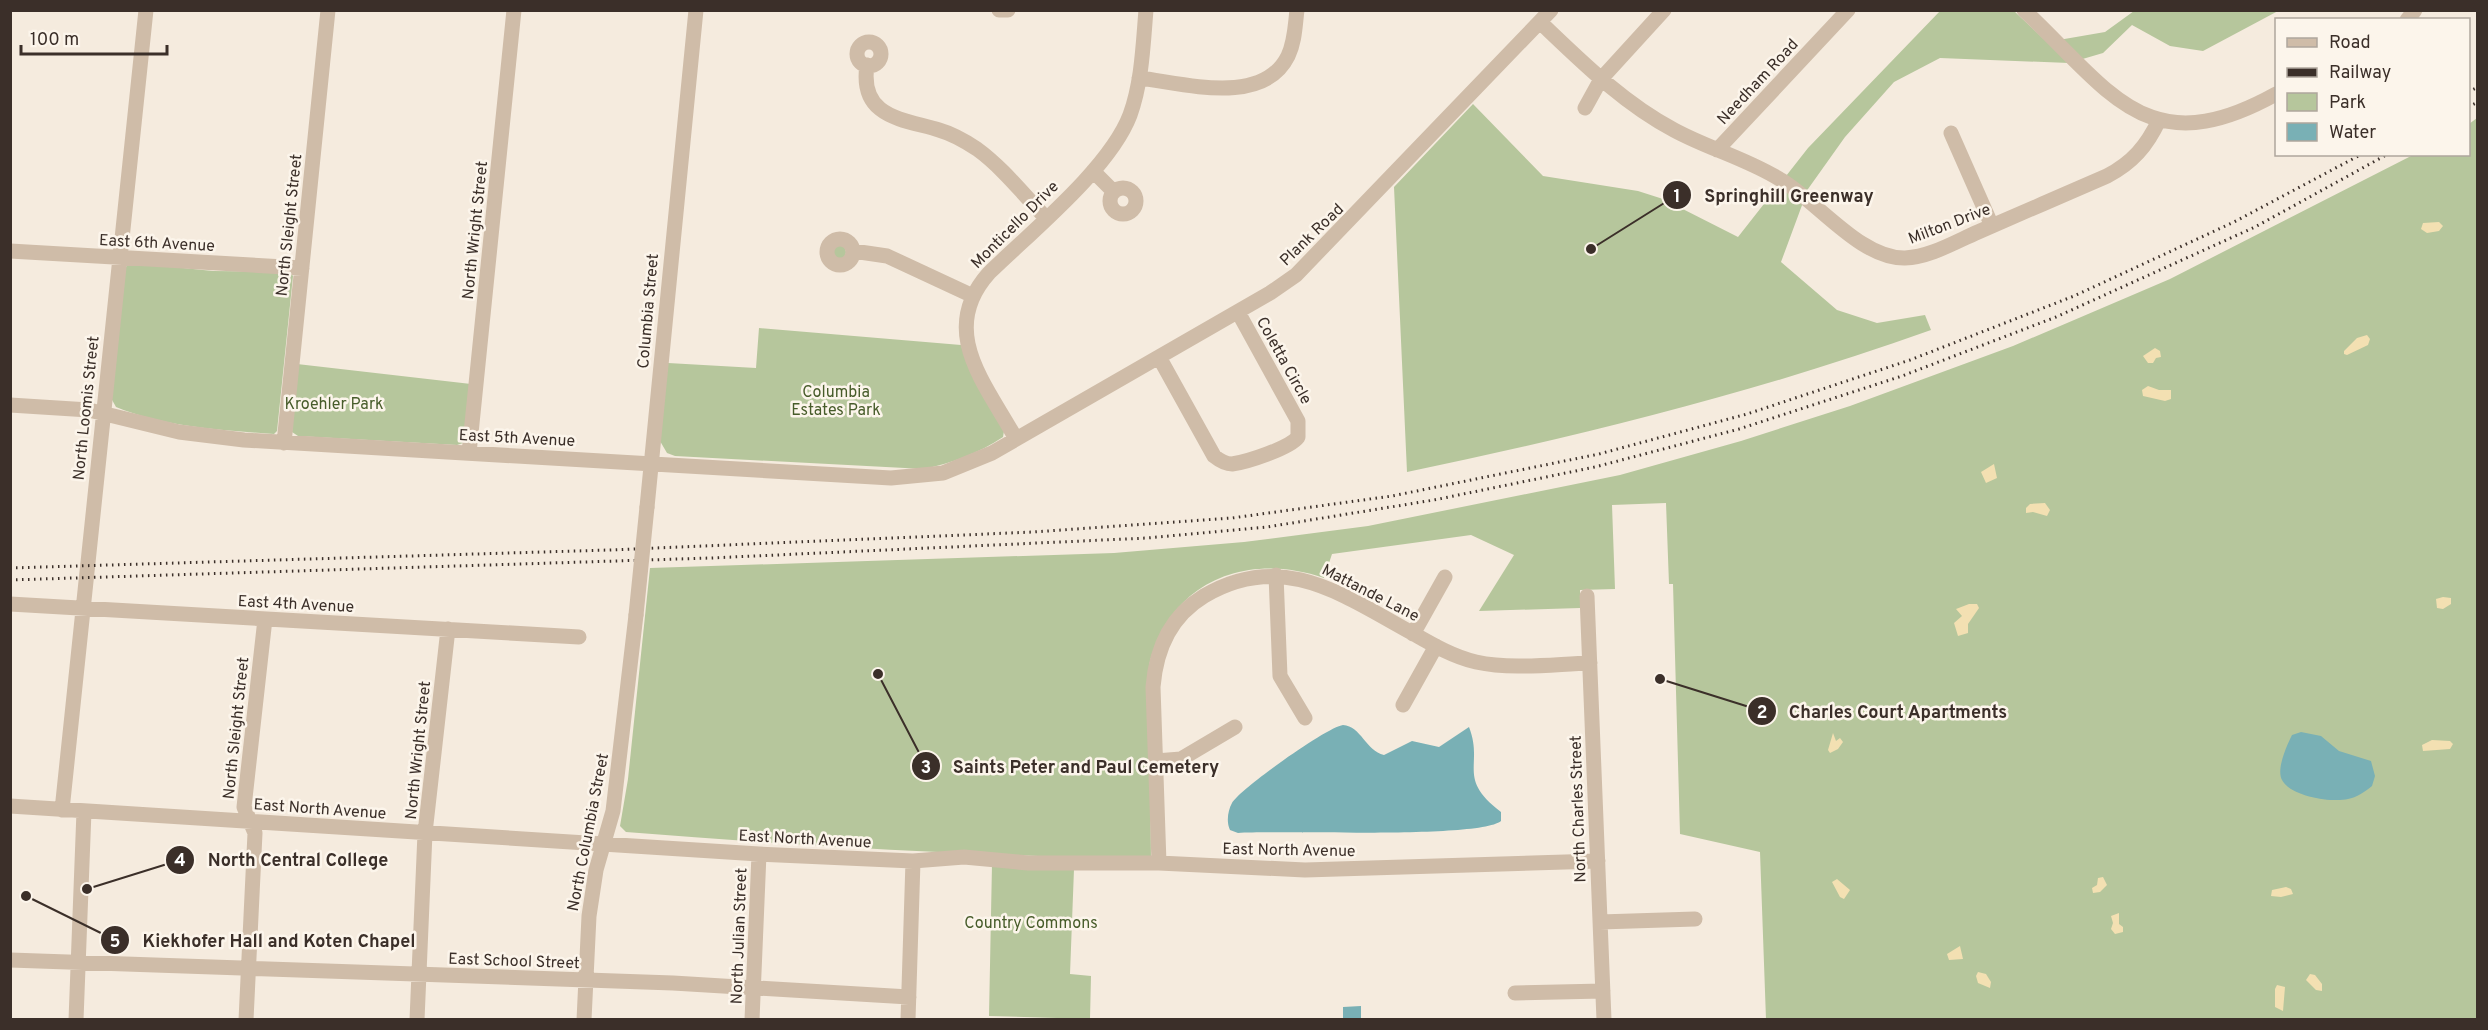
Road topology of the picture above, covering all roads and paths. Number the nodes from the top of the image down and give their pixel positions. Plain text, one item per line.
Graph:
1 (146, 10) edge
2 (328, 10) edge
3 (514, 10) edge
4 (696, 10) edge
5 (999, 10) edge
6 (1008, 10) edge
7 (1146, 10) edge
8 (1297, 10) edge
9 (1551, 10) edge
10 (1664, 10) edge
11 (1848, 10) edge
12 (2027, 11) edge
13 (1540, 22) junction
14 (867, 65) dead end
15 (1139, 78) junction
16 (1601, 79) junction
17 (2275, 95) edge
18 (1585, 108) dead end
19 (2159, 120) junction
20 (1951, 133) dead end
21 (1717, 150) junction
22 (1093, 171) junction
23 (1114, 192) dead end
24 (1046, 218) junction
25 (1992, 226) junction
26 (10, 251) edge
27 (853, 251) dead end
28 (120, 258) junction
29 (302, 268) junction
30 (973, 296) junction
31 (1238, 312) junction
32 (1159, 357) junction
33 (10, 405) edge
34 (103, 413) junction
35 (1016, 439) junction
36 (284, 443) junction
37 (469, 453) junction
38 (651, 463) junction
39 (1276, 575) junction
40 (1445, 577) dead end
41 (1587, 596) dead end
42 (10, 604) edge
43 (81, 606) junction
44 (636, 615) joint
45 (265, 619) junction
46 (448, 629) junction
47 (1413, 634) junction
48 (579, 637) dead end
49 (1436, 646) junction
50 (1590, 663) junction
51 (1403, 705) dead end
52 (1305, 718) dead end
53 (1235, 727) dead end
54 (1156, 761) junction
55 (10, 807) edge
56 (62, 810) junction
57 (84, 811) junction
58 (249, 822) junction
59 (425, 833) junction
60 (605, 844) junction
61 (759, 854) junction
62 (913, 861) junction
63 (1598, 861) junction
64 (1159, 863) junction
65 (1695, 919) dead end
66 (1600, 922) junction
67 (10, 960) edge
68 (78, 962) junction
69 (248, 969) junction
70 (419, 975) junction
71 (586, 980) junction
72 (754, 987) junction
73 (1602, 991) junction
74 (1515, 993) dead end
75 (909, 997) junction
76 (76, 1020) edge
77 (246, 1020) edge
78 (417, 1020) edge
79 (584, 1020) edge
80 (752, 1020) edge
81 (908, 1020) edge
82 (1604, 1020) edge

1 - 28 street, North Loomis Street
2 - 29 street, North Sleight Street
3 - 37 street, North Wright Street
4 - 38 street, Columbia Street
5 - 6 street
7 - 15 street, Monticello Drive
8 - 15 street
9 - 13 street, Plank Road
10 - 16 street
11 - 21 street, Needham Road
12 - 19 street
13 - 16 street, Milton Drive
13 - 31 street, Plank Road
14 - 24 street
15 - 22 street, Monticello Drive
16 - 18 street
16 - 21 street, Milton Drive
17 - 19 street
19 - 25 street, Milton Drive
20 - 25 street
21 - 25 street, Milton Drive
22 - 23 street
22 - 24 street, Monticello Drive
24 - 30 street, Monticello Drive
26 - 28 street, East 6th Avenue
27 - 30 street
28 - 29 street, East 6th Avenue
28 - 34 street, North Loomis Street
29 - 36 street, North Sleight Street
30 - 35 street, Monticello Drive
31 - 32 street, Plank Road
31 - 32 street, Coletta Circle
32 - 35 street, Plank Road
33 - 34 street, East 5th Avenue
34 - 36 street, East 5th Avenue
34 - 43 street, North Loomis Street
35 - 38 street, East 5th Avenue
36 - 37 street, East 5th Avenue
37 - 38 street, East 5th Avenue
38 - 44 street, Columbia Street, bridge
39 - 47 street, Mattande Lane
39 - 52 street
39 - 54 street, Mattande Lane
40 - 47 street
41 - 50 street, North Charles Street
42 - 43 street, East 4th Avenue
43 - 45 street, East 4th Avenue
43 - 56 street, North Loomis Street
44 - 60 street, North Columbia Street
45 - 46 street, East 4th Avenue
45 - 58 street, North Sleight Street
46 - 48 street, East 4th Avenue
46 - 59 street, North Wright Street
47 - 49 street, Mattande Lane
49 - 50 street, Mattande Lane
49 - 51 street
50 - 63 street, North Charles Street
53 - 54 street
54 - 64 street, Mattande Lane
55 - 56 street, East North Avenue
56 - 57 street, East North Avenue
57 - 58 street, East North Avenue
57 - 68 street
58 - 59 street, East North Avenue
58 - 69 street, North Sleight Street
59 - 60 street, East North Avenue
59 - 70 street, North Wright Street
60 - 61 street, East North Avenue
60 - 71 street, North Columbia Street
61 - 62 street, East North Avenue
61 - 72 street, North Julian Street
62 - 64 street, East North Avenue
62 - 75 street
63 - 64 street, East North Avenue
63 - 66 street, North Charles Street
65 - 66 street
66 - 73 street, North Charles Street
67 - 68 street, East School Street
68 - 69 street, East School Street
68 - 76 street
69 - 70 street, East School Street
69 - 77 street, North Sleight Street
70 - 71 street, East School Street
70 - 78 street, North Wright Street
71 - 72 street, East School Street
71 - 79 street, North Columbia Street
72 - 75 street, East School Street
72 - 80 street, North Julian Street
73 - 74 street
73 - 82 street, North Charles Street
75 - 81 street

